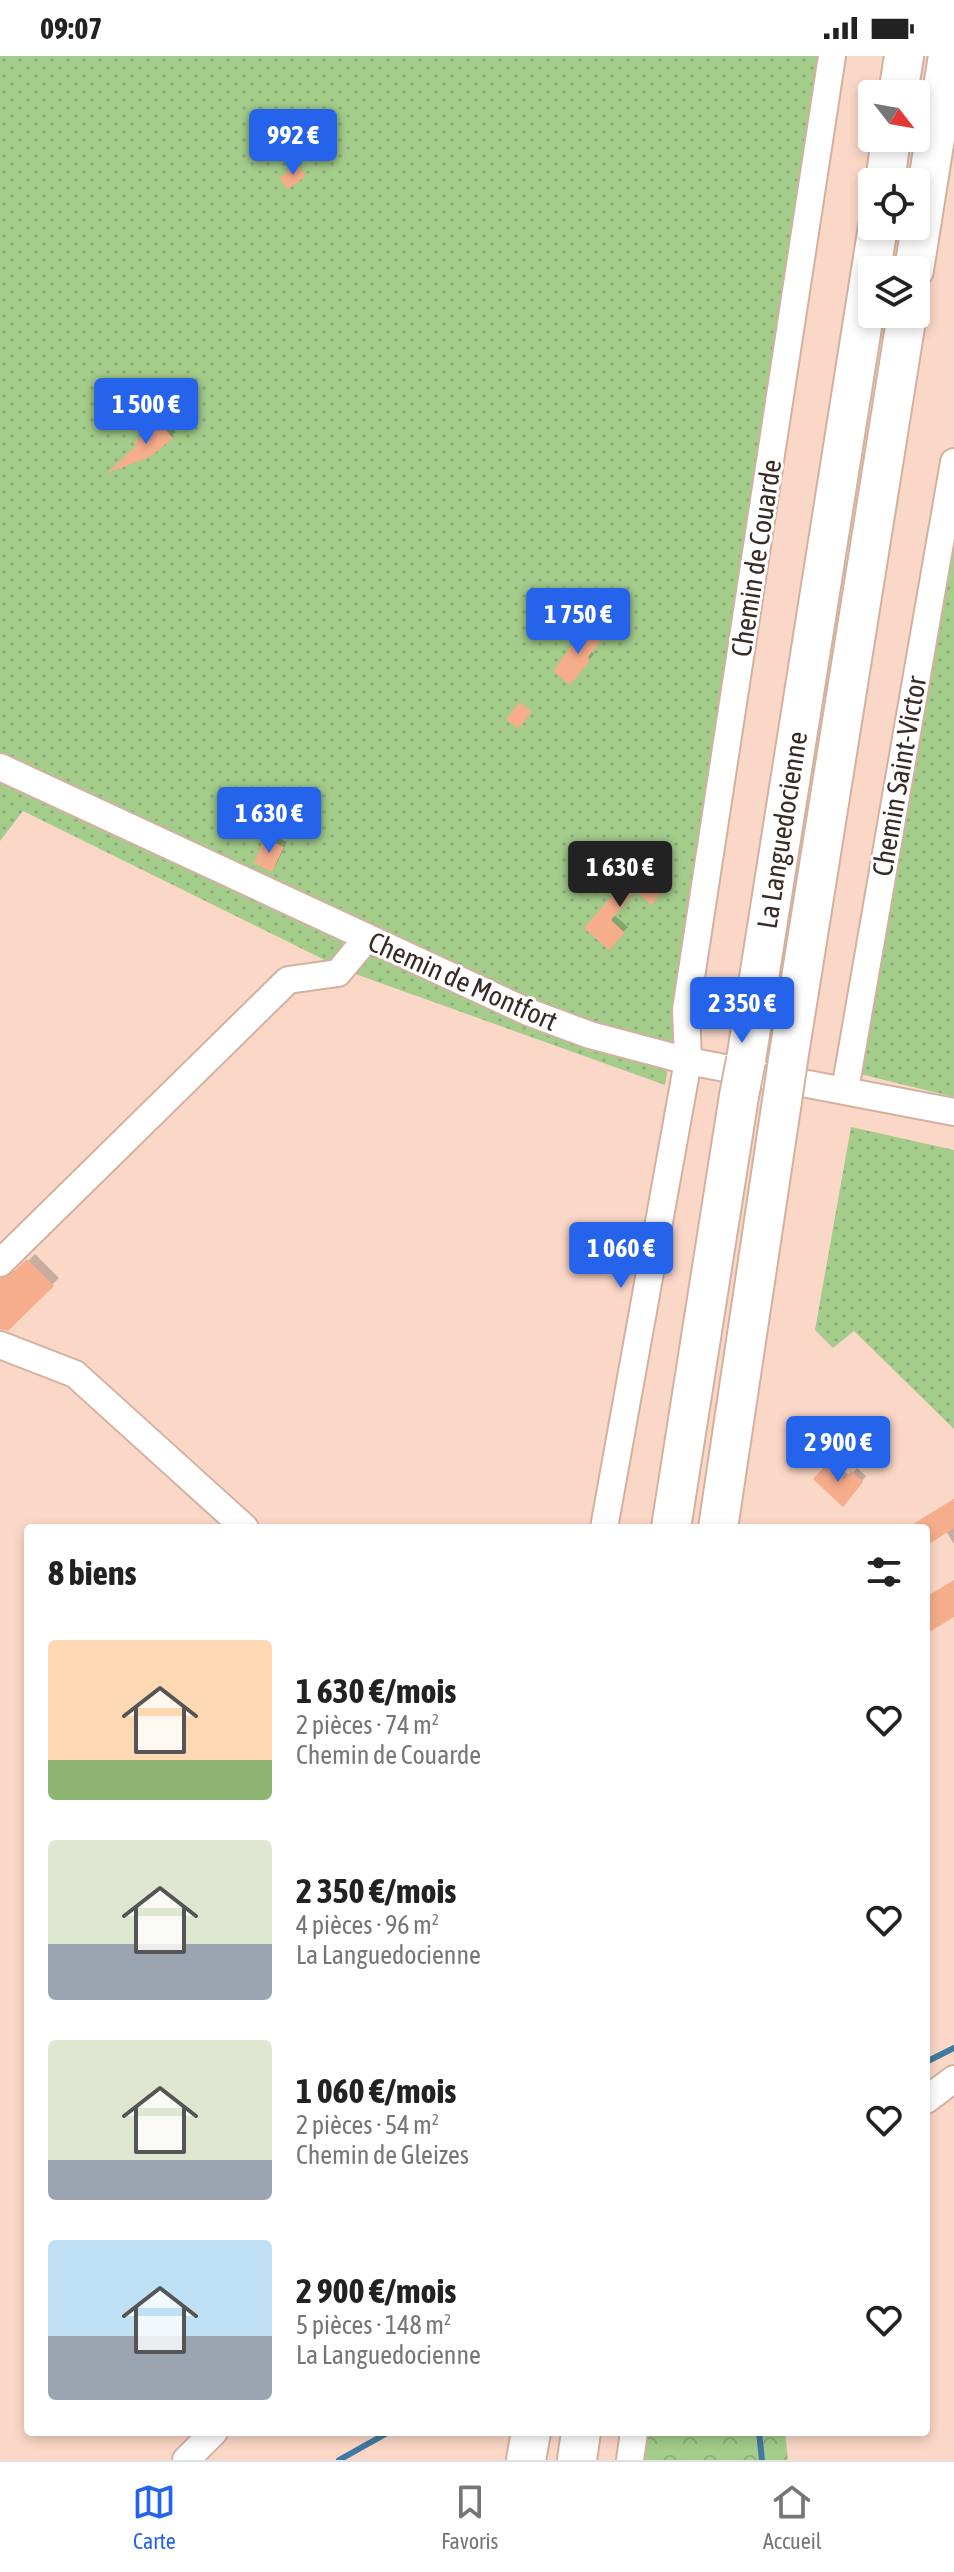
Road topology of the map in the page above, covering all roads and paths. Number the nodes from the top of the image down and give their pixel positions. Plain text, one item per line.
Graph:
1 (832, 56) edge
2 (904, 56) edge
3 (948, 56) edge
4 (900, 80) edge
5 (876, 240) edge
6 (916, 256) edge
7 (905, 328) edge
8 (954, 462) edge
9 (0, 767) edge
10 (367, 938) junction
11 (688, 1061) junction
12 (845, 1090) junction
13 (954, 1112) edge
14 (0, 1263) edge
15 (0, 1345) edge
16 (241, 1524) edge
17 (605, 1524) edge
18 (672, 1524) edge
19 (719, 1524) edge
20 (954, 2079) edge
21 (930, 2097) edge
22 (210, 2436) edge
23 (530, 2436) edge
24 (580, 2436) edge
25 (633, 2436) edge
26 (186, 2460) edge
27 (526, 2460) edge
28 (577, 2460) edge
29 (630, 2460) edge

1 - 11 street, Chemin de Couarde
2 - 4 highway
3 - 6 highway
5 - 18 highway, La Languedocienne
7 - 19 highway, La Languedocienne, bridge
8 - 12 street, Chemin Saint-Victor
9 - 10 street, Chemin de Montfort
10 - 11 street, Chemin de Montfort
10 - 14 street
11 - 12 street, Chemin de Montfort
11 - 17 street, Chemin de Couarde
12 - 13 street, Chemin de Montfort
15 - 16 street
20 - 21 street
22 - 26 street
23 - 27 highway
24 - 28 highway
25 - 29 street

